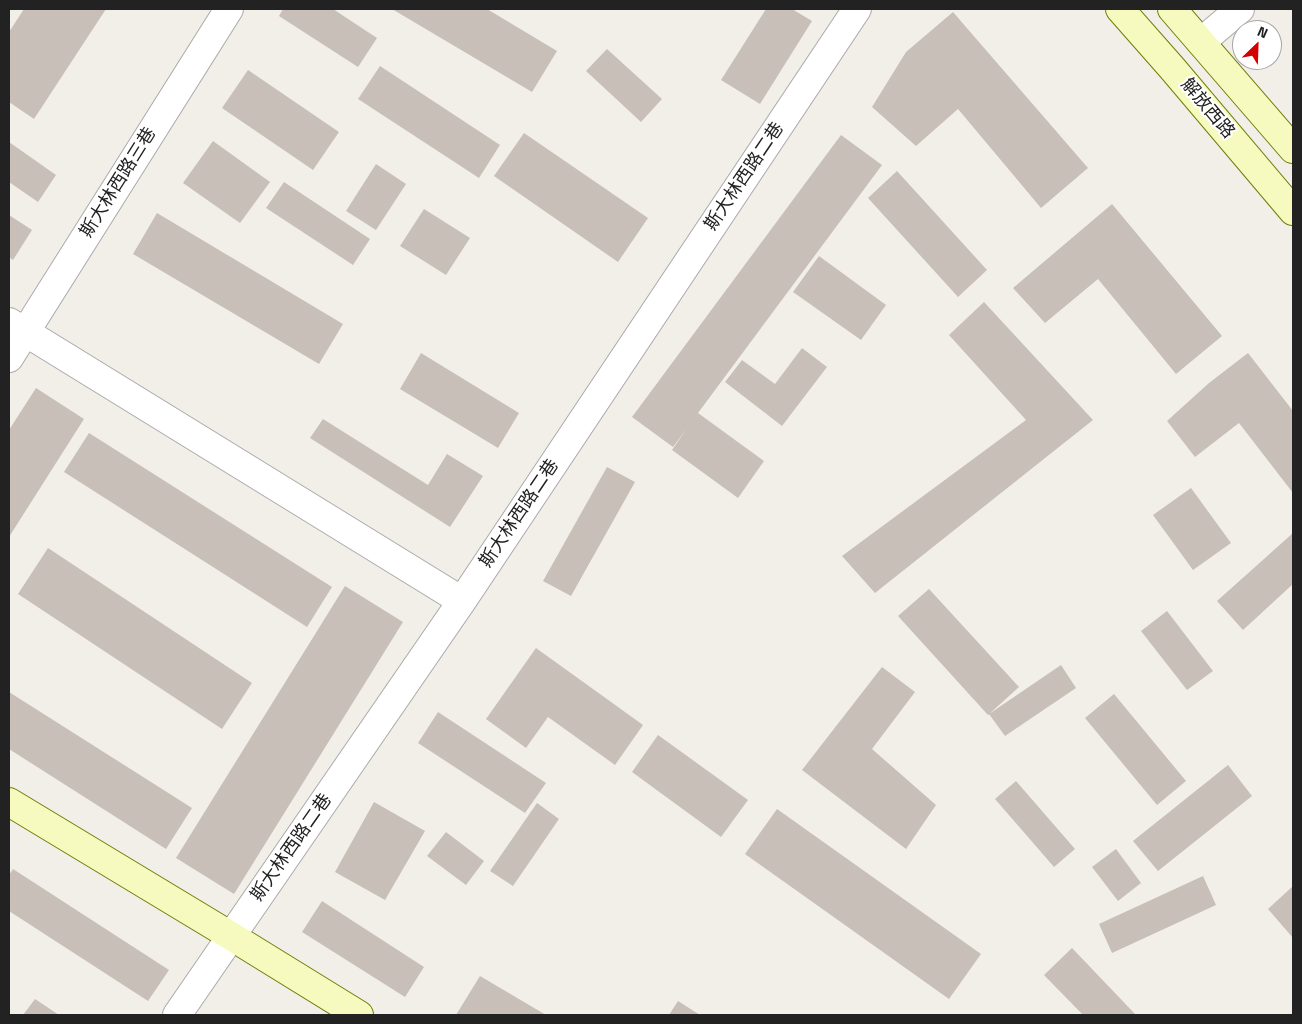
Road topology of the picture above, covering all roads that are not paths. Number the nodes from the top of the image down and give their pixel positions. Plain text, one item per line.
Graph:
1 (229, 9) edge
2 (857, 9) edge
3 (1120, 9) edge
4 (1172, 9) edge
5 (1240, 9) edge
6 (1201, 42) junction
7 (1293, 149) edge
8 (1293, 211) edge
9 (17, 327) edge
10 (9, 358) edge
11 (462, 601) junction
12 (9, 802) edge
13 (231, 936) junction
14 (177, 1015) edge
15 (359, 1015) edge

1 - 9 street, 斯大林西路三巷
2 - 11 street, 斯大林西路二巷
3 - 8 main road, 解放西路
4 - 6 main road
5 - 6 street
6 - 7 main road
9 - 10 street, 斯大林西路三巷
9 - 11 street
11 - 13 street, 斯大林西路二巷
12 - 13 main road
13 - 14 street, 斯大林西路二巷
13 - 15 main road

